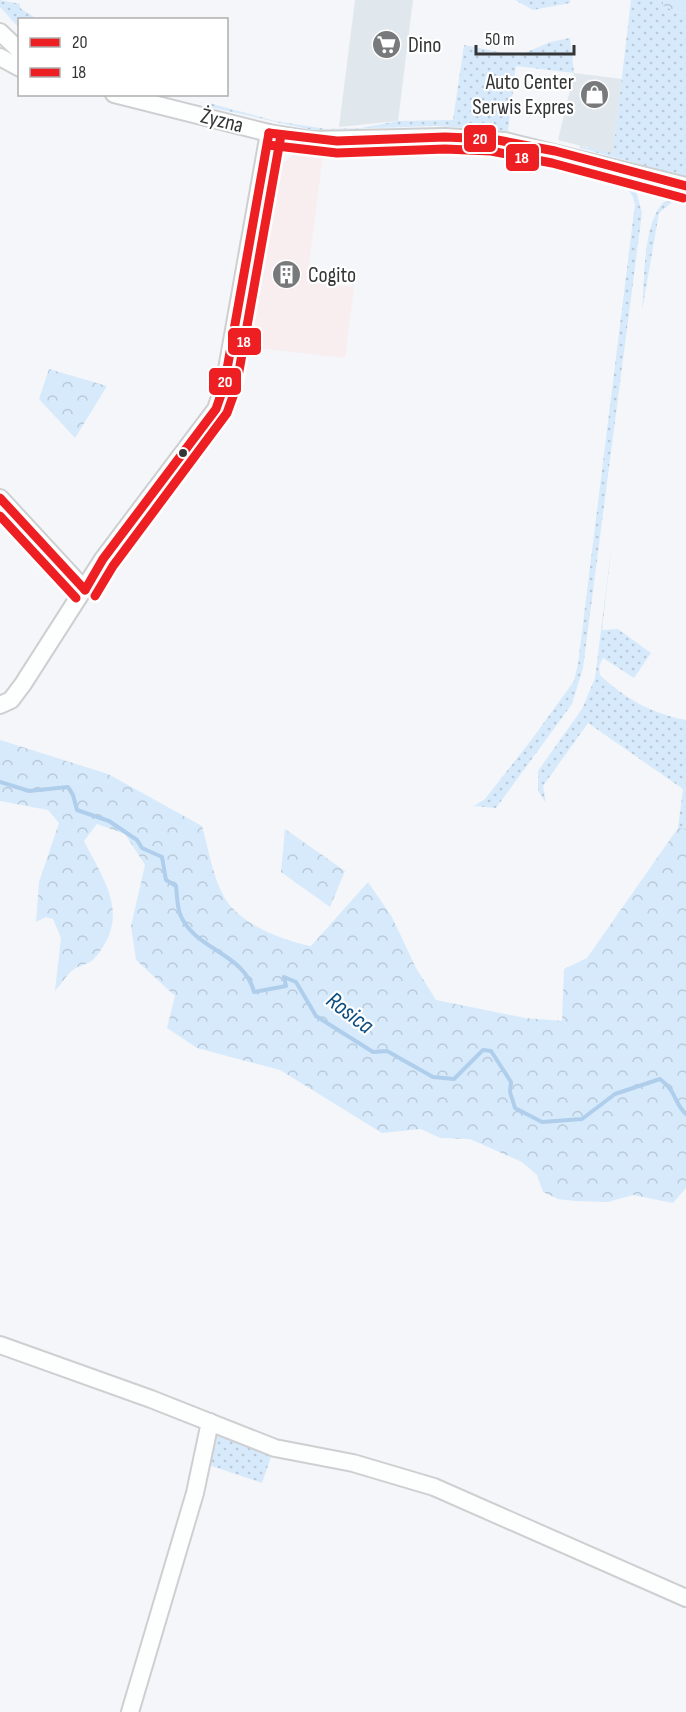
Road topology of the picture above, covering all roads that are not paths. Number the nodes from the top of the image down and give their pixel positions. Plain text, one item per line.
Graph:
1 (0, 32) edge
2 (18, 49) edge
3 (0, 57) edge
4 (18, 67) edge
5 (122, 96) edge
6 (269, 133) junction
7 (686, 186) edge
8 (0, 498) edge
9 (84, 590) junction
10 (0, 705) edge
11 (0, 1345) edge
12 (210, 1422) junction
13 (686, 1598) edge
14 (130, 1712) edge

1 - 2 street
3 - 4 street
5 - 6 street, Żyzna
6 - 7 street, Żyzna
6 - 9 street
8 - 9 street
9 - 10 street
11 - 12 street
12 - 13 street
12 - 14 street

